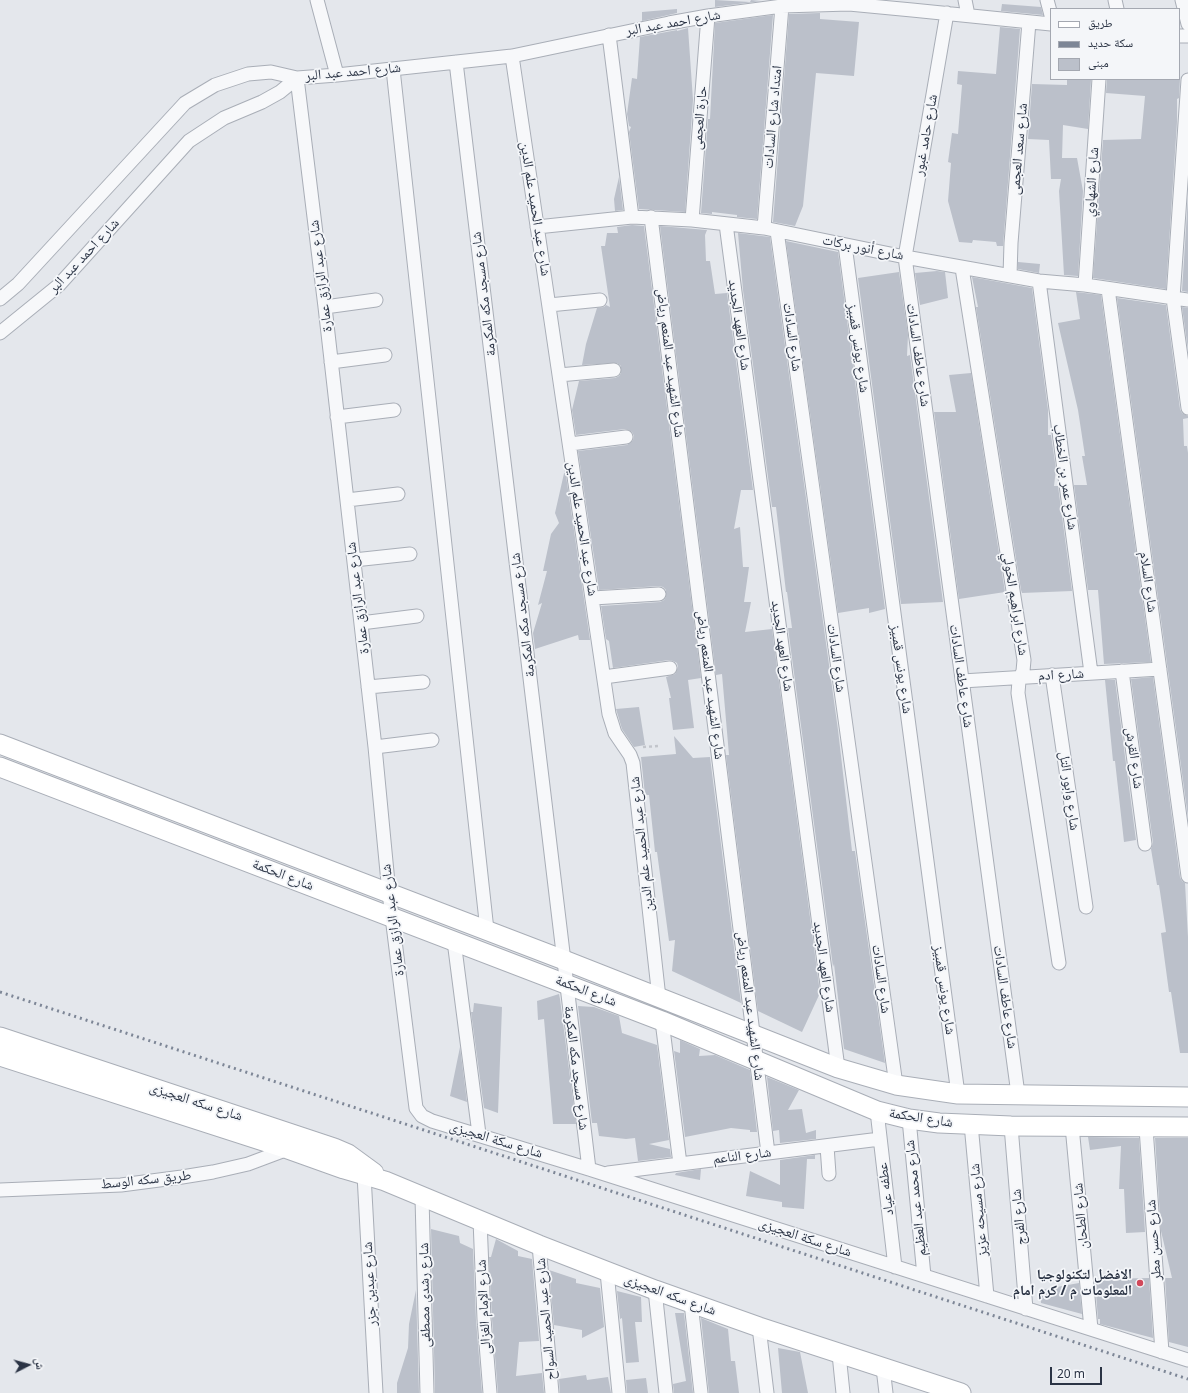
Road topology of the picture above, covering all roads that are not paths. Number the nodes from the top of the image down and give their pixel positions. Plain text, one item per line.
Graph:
1 (317, 0) edge
2 (965, 0) edge
3 (1047, 0) edge
4 (1182, 0) edge
5 (782, 6) junction
6 (1050, 11) edge
7 (947, 13) junction
8 (968, 15) junction
9 (708, 16) junction
10 (1029, 22) junction
11 (1050, 24) edge
12 (1188, 24) edge
13 (609, 35) junction
14 (512, 56) junction
15 (456, 62) junction
16 (393, 69) junction
17 (337, 75) junction
18 (296, 78) junction
19 (1099, 80) edge
20 (1188, 80) edge
21 (632, 217) junction
22 (651, 217) junction
23 (692, 220) junction
24 (726, 224) junction
25 (537, 227) junction
26 (764, 228) junction
27 (777, 231) junction
28 (845, 245) junction
29 (905, 257) junction
30 (962, 268) junction
31 (1010, 276) junction
32 (1039, 281) junction
33 (1085, 285) junction
34 (1108, 289) junction
35 (1173, 298) junction
36 (0, 299) edge
37 (376, 300) dead end
38 (600, 300) dead end
39 (1188, 300) edge
40 (549, 305) junction
41 (325, 307) junction
42 (0, 333) edge
43 (385, 355) dead end
44 (331, 362) junction
45 (614, 370) dead end
46 (559, 375) junction
47 (1188, 408) edge
48 (394, 410) dead end
49 (337, 417) junction
50 (626, 437) dead end
51 (570, 444) junction
52 (398, 494) dead end
53 (347, 500) junction
54 (410, 554) dead end
55 (354, 560) junction
56 (659, 594) dead end
57 (593, 598) junction
58 (417, 616) dead end
59 (361, 623) junction
60 (670, 668) dead end
61 (1160, 669) junction
62 (1122, 671) junction
63 (1091, 673) junction
64 (1052, 675) junction
65 (604, 677) junction
66 (1021, 677) junction
67 (962, 681) junction
68 (423, 682) dead end
69 (368, 687) junction
70 (432, 740) dead end
71 (0, 744) edge
72 (375, 747) junction
73 (0, 767) edge
74 (1145, 844) dead end
75 (1188, 876) edge
76 (389, 893) junction
77 (1086, 908) dead end
78 (392, 917) junction
79 (487, 930) junction
80 (454, 941) junction
81 (564, 960) junction
82 (1059, 963) dead end
83 (566, 984) junction
84 (659, 998) junction
85 (662, 1021) junction
86 (754, 1035) junction
87 (0, 1037) edge
88 (0, 1056) edge
89 (757, 1061) junction
90 (838, 1068) junction
91 (896, 1085) junction
92 (958, 1094) junction
93 (1018, 1094) junction
94 (1188, 1097) edge
95 (876, 1111) junction
96 (422, 1116) joint
97 (909, 1119) junction
98 (971, 1124) junction
99 (1011, 1126) junction
100 (1072, 1126) junction
101 (1188, 1127) edge
102 (1146, 1128) junction
103 (479, 1134) junction
104 (880, 1139) junction
105 (827, 1146) junction
106 (288, 1149) junction
107 (768, 1153) junction
108 (680, 1164) junction
109 (589, 1169) junction
110 (604, 1174) junction
111 (829, 1174) dead end
112 (364, 1175) junction
113 (385, 1181) junction
114 (0, 1190) edge
115 (422, 1197) junction
116 (480, 1220) junction
117 (540, 1245) junction
118 (895, 1267) junction
119 (607, 1272) junction
120 (924, 1276) junction
121 (655, 1290) junction
122 (987, 1296) junction
123 (691, 1303) junction
124 (1026, 1309) junction
125 (759, 1327) junction
126 (1091, 1329) junction
127 (1162, 1352) junction
128 (839, 1354) junction
129 (1188, 1360) edge
130 (883, 1368) junction
131 (376, 1393) edge
132 (427, 1393) edge
133 (490, 1393) edge
134 (552, 1393) edge
135 (618, 1393) edge
136 (666, 1393) edge
137 (701, 1393) edge
138 (767, 1393) edge
139 (843, 1393) edge
140 (886, 1393) edge
141 (961, 1393) edge

1 - 17 street
2 - 8 street
3 - 6 street
4 - 12 street
5 - 7 street, شارع احمد عبد البر
5 - 9 street, شارع احمد عبد البر
5 - 26 street, امتداد شارع السادات
7 - 8 street, شارع احمد عبد البر
7 - 29 street, شارع حامد غبور
8 - 10 street, شارع احمد عبد البر
9 - 13 street, شارع احمد عبد البر
9 - 23 street, حارة العجمى
10 - 11 street, شارع احمد عبد البر
10 - 31 street, شارع سعد العجمى
13 - 14 street, شارع احمد عبد البر
13 - 21 street
14 - 15 street, شارع احمد عبد البر
14 - 25 street, شارع عبد الحميد علم الدين
15 - 16 street, شارع احمد عبد البر
15 - 81 street, شارع مسجد مكه المكرمة
16 - 17 street, شارع احمد عبد البر
16 - 79 street
17 - 18 street, شارع احمد عبد البر
18 - 36 street, شارع احمد عبد البر
18 - 41 street, شارع عبد الرازق عمارة
18 - 42 street, شارع احمد عبد البر
19 - 33 street, شارع الشهاوي
20 - 35 street
21 - 22 street, شارع أنور بركات
21 - 25 street, شارع أنور بركات
22 - 23 street, شارع أنور بركات
22 - 86 street, شارع الشهيد عبد المنعم رياض
23 - 24 street, شارع أنور بركات
24 - 26 street, شارع أنور بركات
24 - 90 street, شارع العهد الجديد
25 - 40 street, شارع عبد الحميد علم الدين
26 - 27 street, شارع أنور بركات
27 - 28 street, شارع أنور بركات
27 - 91 street, شارع السادات
28 - 29 street, شارع أنور بركات
28 - 92 street, شارع يونس قمبيز
29 - 30 street, شارع أنور بركات
29 - 67 street, شارع عاطف السادات
30 - 31 street, شارع أنور بركات
30 - 66 street, شارع ابراهيم الخولي
31 - 32 street, شارع أنور بركات
32 - 33 street, شارع أنور بركات
32 - 63 street, شارع عمر بن الخطاب
33 - 34 street, شارع أنور بركات
34 - 35 street, شارع أنور بركات
34 - 61 street, شارع السلام
35 - 39 street, شارع أنور بركات
35 - 47 street
37 - 41 street
38 - 40 street
40 - 46 street, شارع عبد الحميد علم الدين
41 - 44 street, شارع عبد الرازق عمارة
43 - 44 street
44 - 49 street, شارع عبد الرازق عمارة
45 - 46 street
46 - 51 street, شارع عبد الحميد علم الدين
48 - 49 street
49 - 53 street, شارع عبد الرازق عمارة
50 - 51 street
51 - 57 street, شارع عبد الحميد علم الدين
52 - 53 street
53 - 55 street, شارع عبد الرازق عمارة
54 - 55 street
55 - 59 street, شارع عبد الرازق عمارة
56 - 57 street
57 - 65 street, شارع عبد الحميد علم الدين
58 - 59 street
59 - 69 street, شارع عبد الرازق عمارة
60 - 65 street
61 - 62 street, شارع ادم
61 - 75 street, شارع السلام
62 - 63 street, شارع ادم
62 - 74 street, شارع القرش
63 - 64 street, شارع ادم
64 - 66 street, شارع ادم
64 - 77 street, شارع وابور التل
65 - 84 street, شارع عبد الحميد علم الدين
66 - 67 street, شارع ادم
66 - 82 street, شارع ابراهيم الخولي
67 - 93 street, شارع عاطف السادات
68 - 69 street
69 - 72 street, شارع عبد الرازق عمارة
70 - 72 street
71 - 76 street, شارع الحكمة
72 - 76 street, شارع عبد الرازق عمارة
73 - 78 street, شارع الحكمة
76 - 78 street, شارع عبد الرازق عمارة
76 - 79 street, شارع الحكمة
78 - 80 street, شارع الحكمة
78 - 96 street, شارع عبد الرازق عمارة
79 - 81 street, شارع الحكمة
80 - 83 street, شارع الحكمة
80 - 103 street
81 - 83 street, شارع مسجد مكه المكرمة
81 - 84 street, شارع الحكمة
83 - 85 street, شارع الحكمة
83 - 109 street, شارع مسجد مكه المكرمة
84 - 86 street, شارع الحكمة
85 - 89 street, شارع الحكمة
85 - 108 street
86 - 89 street, شارع الشهيد عبد المنعم رياض
86 - 90 street, شارع الحكمة
87 - 113 street, شارع سكه العجيزى
88 - 106 street, شارع سكه العجيزى
89 - 95 street, شارع الحكمة
89 - 107 street, شارع الشهيد عبد المنعم رياض
90 - 91 street, شارع الحكمة
91 - 92 street, شارع الحكمة
92 - 93 street, شارع الحكمة
93 - 94 street, شارع الحكمة
95 - 97 street, شارع الحكمة
95 - 104 street, عطفه عياد
96 - 103 street, شارع سكة العجيزى
97 - 98 street, شارع الحكمة
97 - 120 street, شارع محمد عبد العظيم
98 - 99 street, شارع الحكمة
98 - 122 street, شارع مسيحه عزيز
99 - 100 street, شارع الحكمة
99 - 124 street, شارع الفرج
100 - 102 street, شارع الحكمة
100 - 126 street, شارع الطحان
101 - 102 street, شارع الحكمة
102 - 127 street, شارع حسن مطر
103 - 109 street, شارع سكة العجيزى
104 - 105 street, شارع الناعم
104 - 118 street, عطفه عياد
105 - 107 street, شارع الناعم
105 - 111 street
106 - 112 street, شارع سكه العجيزى
106 - 114 street, طريق سكه الوسط
107 - 108 street, شارع الناعم
108 - 110 street, شارع الناعم
109 - 110 street, شارع سكة العجيزى
110 - 118 street, شارع سكة العجيزى
112 - 113 street, شارع سكه العجيزى
112 - 131 street, شارع عبدين جزر
113 - 115 street, شارع سكه العجيزى
115 - 116 street, شارع سكه العجيزى
115 - 132 street, شارع رشدى مصطفى
116 - 117 street, شارع سكه العجيزى
116 - 133 street, شارع الإمام الغزالى
117 - 119 street, شارع سكه العجيزى
117 - 134 street, شارع عبد الحميد السواح
118 - 120 street, شارع سكة العجيزى
119 - 121 street, شارع سكه العجيزى
119 - 135 street
120 - 122 street, شارع سكة العجيزى
121 - 123 street, شارع سكه العجيزى
121 - 136 street
122 - 124 street, شارع سكة العجيزى
123 - 125 street, شارع سكه العجيزى
123 - 137 street
124 - 126 street, شارع سكة العجيزى
125 - 128 street, شارع سكه العجيزى
125 - 138 street
126 - 127 street, شارع سكة العجيزى
127 - 129 street, شارع سكة العجيزى
128 - 130 street, شارع سكه العجيزى
128 - 139 street
130 - 140 street
130 - 141 street, شارع سكه العجيزى

